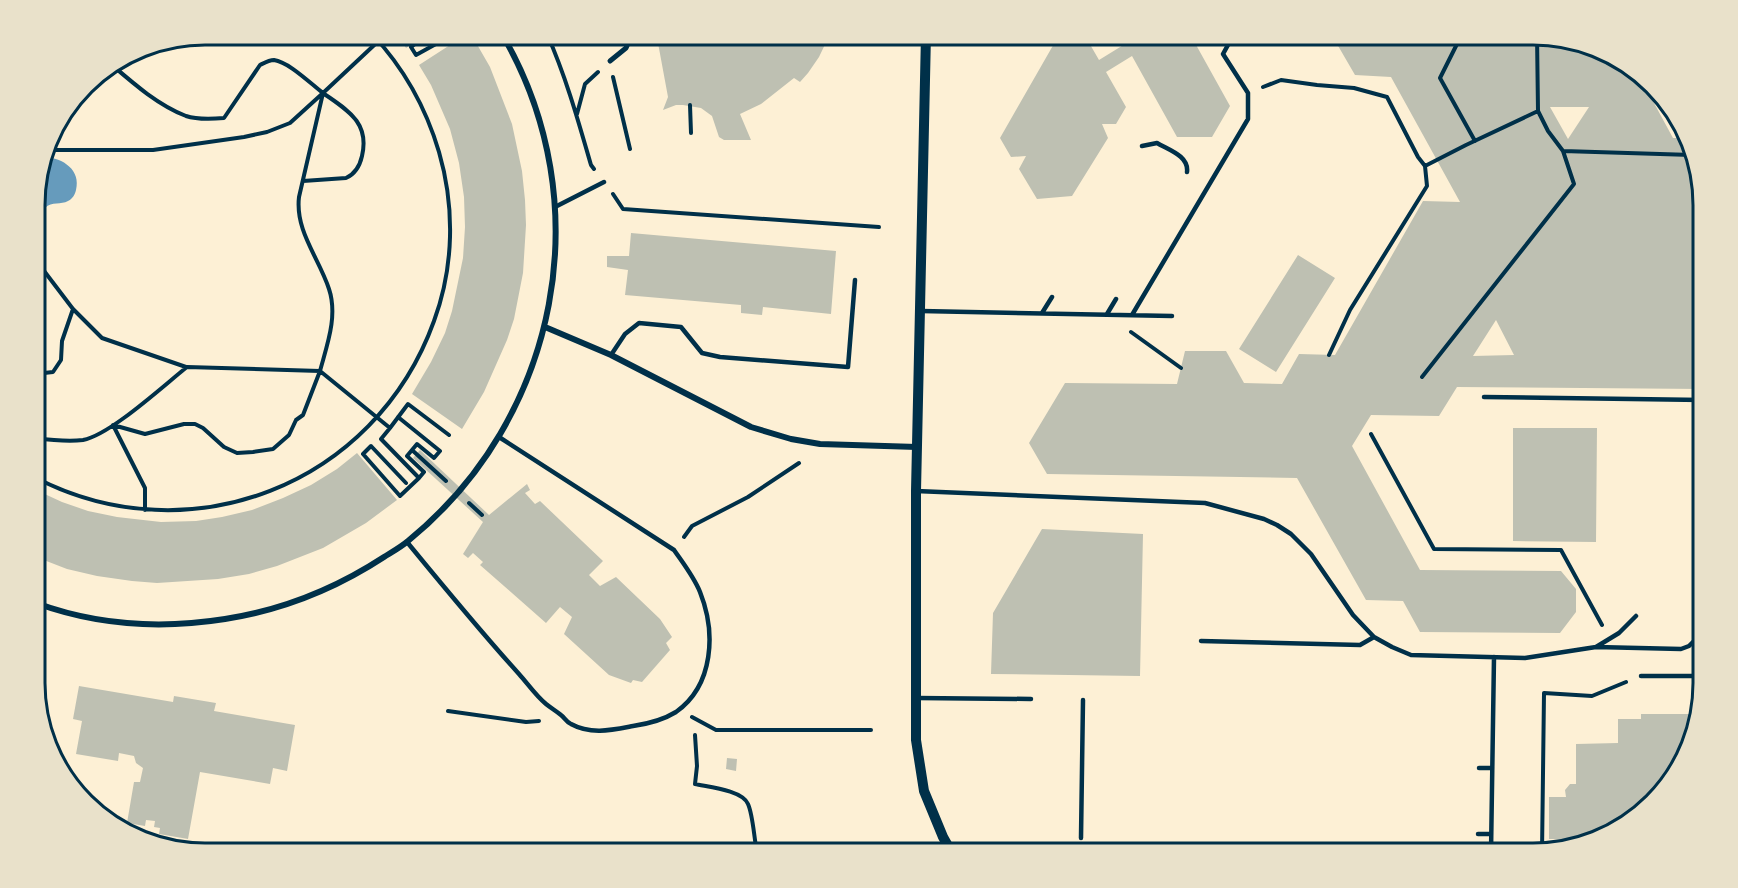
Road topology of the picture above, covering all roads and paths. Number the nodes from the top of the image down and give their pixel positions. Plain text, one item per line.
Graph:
1 (375, 45) edge
2 (382, 45) edge
3 (414, 45) edge
4 (434, 45) edge
5 (508, 45) edge
6 (552, 45) edge
7 (627, 45) edge
8 (926, 45) edge
9 (1228, 45) edge
10 (1456, 45) edge
11 (1537, 45) edge
12 (610, 61) junction
13 (118, 70) edge
14 (323, 93) junction
15 (1248, 93) junction
16 (690, 105) dead end
17 (1538, 111) junction
18 (577, 114) junction
19 (691, 133) dead end
20 (1475, 141) junction
21 (1143, 146) dead end
22 (630, 149) dead end
23 (55, 150) edge
24 (1563, 151) junction
25 (1686, 155) edge
26 (1425, 166) junction
27 (1187, 172) dead end
28 (303, 181) junction
29 (604, 182) junction
30 (555, 207) junction
31 (879, 227) dead end
32 (45, 272) edge
33 (855, 280) dead end
34 (1052, 297) dead end
35 (1116, 299) dead end
36 (73, 309) junction
37 (921, 311) junction
38 (1042, 313) junction
39 (1107, 315) junction
40 (1132, 315) junction
41 (1172, 316) dead end
42 (545, 327) junction
43 (1139, 339) dead end
44 (611, 355) junction
45 (1329, 355) dead end
46 (186, 367) junction
47 (1181, 368) dead end
48 (320, 371) junction
49 (45, 373) edge
50 (1422, 377) dead end
51 (1484, 397) dead end
52 (1693, 400) edge
53 (398, 417) junction
54 (377, 418) junction
55 (113, 426) junction
56 (390, 428) junction
57 (1371, 434) dead end
58 (449, 435) dead end
59 (499, 437) junction
60 (45, 440) edge
61 (918, 447) junction
62 (798, 463) dead end
63 (419, 478) junction
64 (45, 482) edge
65 (406, 483) dead end
66 (916, 491) junction
67 (144, 510) junction
68 (407, 542) junction
69 (674, 550) junction
70 (45, 605) edge
71 (1636, 616) dead end
72 (1374, 638) junction
73 (1610, 638) junction
74 (1202, 641) dead end
75 (1693, 642) dead end
76 (1596, 647) junction
77 (1494, 657) junction
78 (1641, 676) joint
79 (1693, 676) edge
80 (915, 698) junction
81 (1031, 699) dead end
82 (1083, 700) dead end
83 (678, 710) junction
84 (448, 711) dead end
85 (539, 721) dead end
86 (871, 730) dead end
87 (695, 735) dead end
88 (1479, 768) dead end
89 (1492, 768) junction
90 (1478, 834) dead end
91 (1491, 834) junction
92 (1081, 838) dead end
93 (755, 843) edge
94 (946, 843) edge
95 (1491, 843) edge
96 (1542, 843) edge

1 - 14 path
2 - 54 path
3 - 4 path
5 - 30 street
6 - 18 path
7 - 12 street
8 - 37 street
9 - 15 lane
10 - 20 path
11 - 17 path
12 - 18 path
12 - 22 path
13 - 14 path
14 - 23 path
14 - 28 path
14 - 28 path
15 - 26 path
15 - 40 lane
16 - 19 path
17 - 20 path
17 - 24 path
18 - 29 path
20 - 26 path
21 - 27 lane
24 - 25 path
24 - 50 path
26 - 45 path
28 - 48 path
29 - 30 lane
29 - 31 path
30 - 42 street
32 - 36 path
33 - 44 lane
34 - 38 lane
35 - 39 lane
36 - 46 path
36 - 49 path
37 - 38 lane
37 - 61 street
38 - 39 lane
39 - 40 lane
40 - 41 lane
42 - 44 street
42 - 59 street
43 - 47 path
44 - 61 street
46 - 48 path
46 - 55 path
48 - 54 path
48 - 55 path
51 - 52 lane
53 - 56 path
53 - 58 path
53 - 63 path
54 - 56 path
54 - 67 path
55 - 60 path
55 - 67 path
56 - 63 path
57 - 73 path
59 - 68 street
59 - 69 lane
61 - 66 street
62 - 69 path
63 - 65 path
64 - 67 path
66 - 72 lane
66 - 80 street
68 - 70 street
68 - 83 lane
69 - 83 lane
71 - 73 lane
72 - 74 lane
72 - 77 lane
73 - 76 lane
75 - 76 lane
76 - 77 lane
77 - 89 lane
78 - 79 lane
78 - 96 path
80 - 81 lane
80 - 94 street
82 - 92 lane
83 - 86 path
84 - 85 path
87 - 93 path
88 - 89 lane
89 - 91 lane
90 - 91 lane
91 - 95 lane

